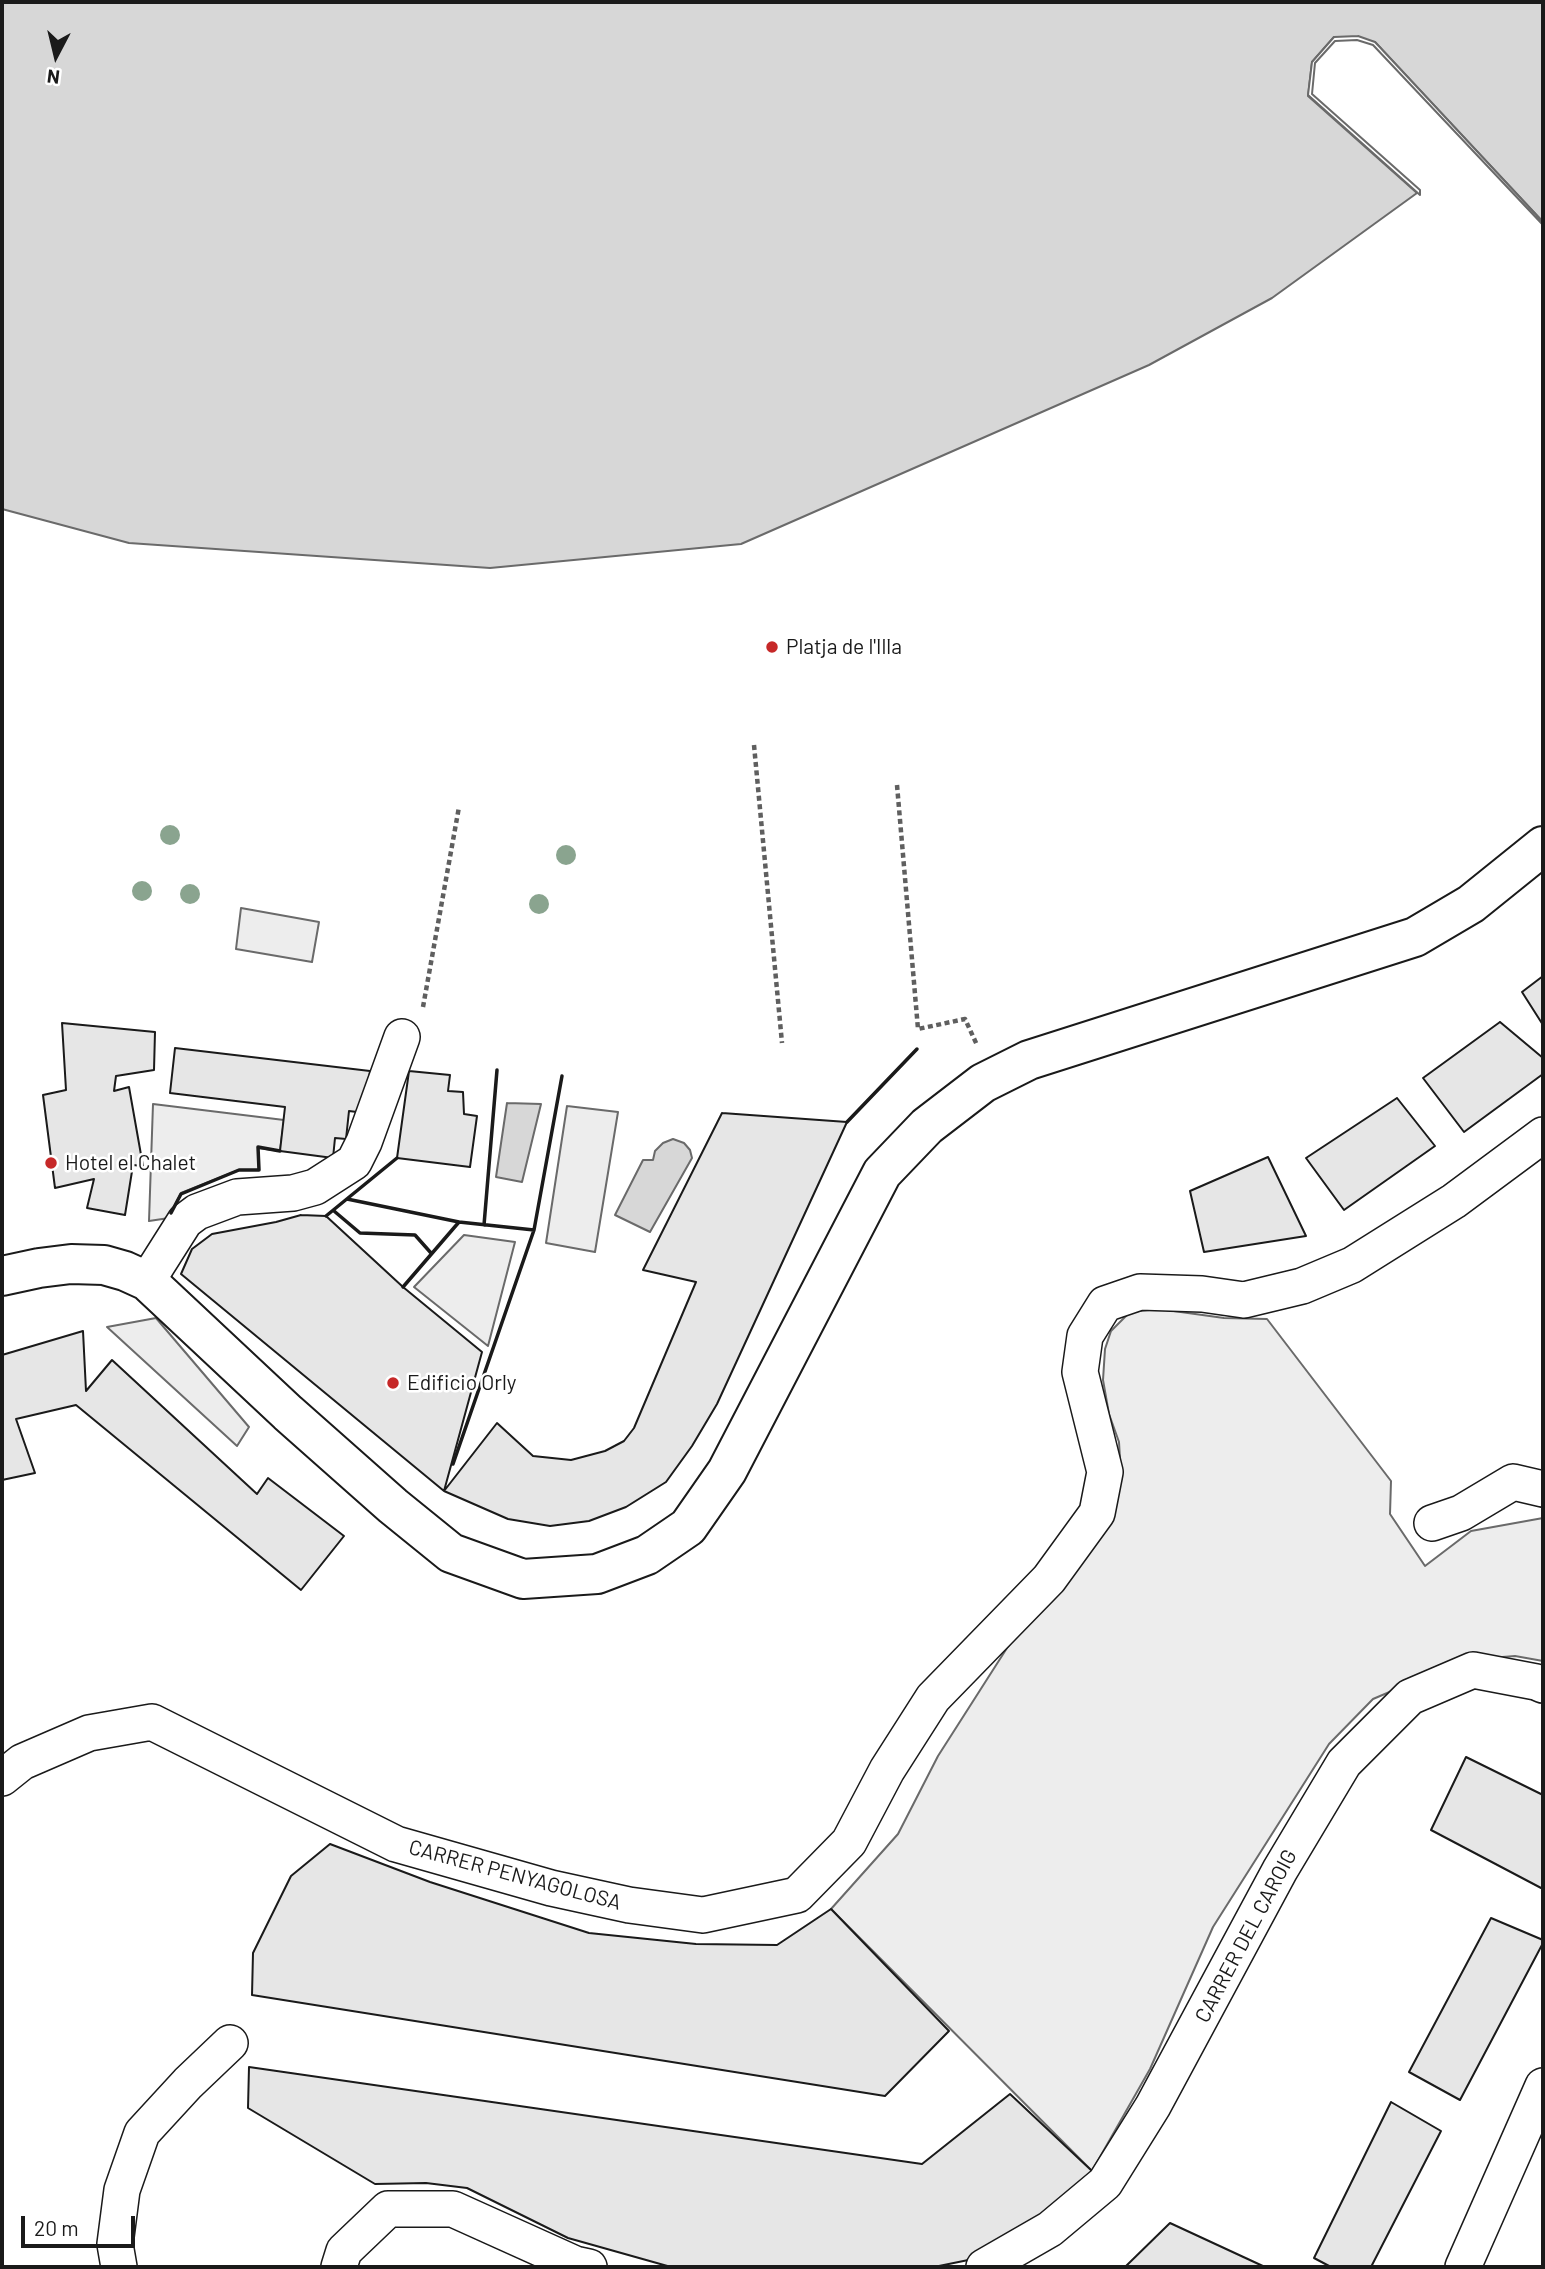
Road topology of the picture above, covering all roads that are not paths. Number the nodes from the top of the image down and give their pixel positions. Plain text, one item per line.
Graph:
1 (1543, 846) edge
2 (402, 1037) road end
3 (1543, 1135) edge
4 (2, 1276) edge
5 (146, 1281) junction
6 (1543, 1489) edge
7 (1432, 1523) dead end
8 (1543, 1685) edge
9 (2, 1778) edge
10 (230, 2043) dead end
11 (1543, 2086) edge
12 (119, 2267) edge
13 (339, 2267) edge
14 (589, 2267) edge
15 (984, 2267) edge
16 (1463, 2267) edge

1 - 5 street
2 - 5 street
3 - 9 street, CARRER PENYAGOLOSA
4 - 5 street
6 - 7 street
8 - 15 street, CARRER DEL CAROIG
10 - 12 street
11 - 16 street
13 - 14 street

